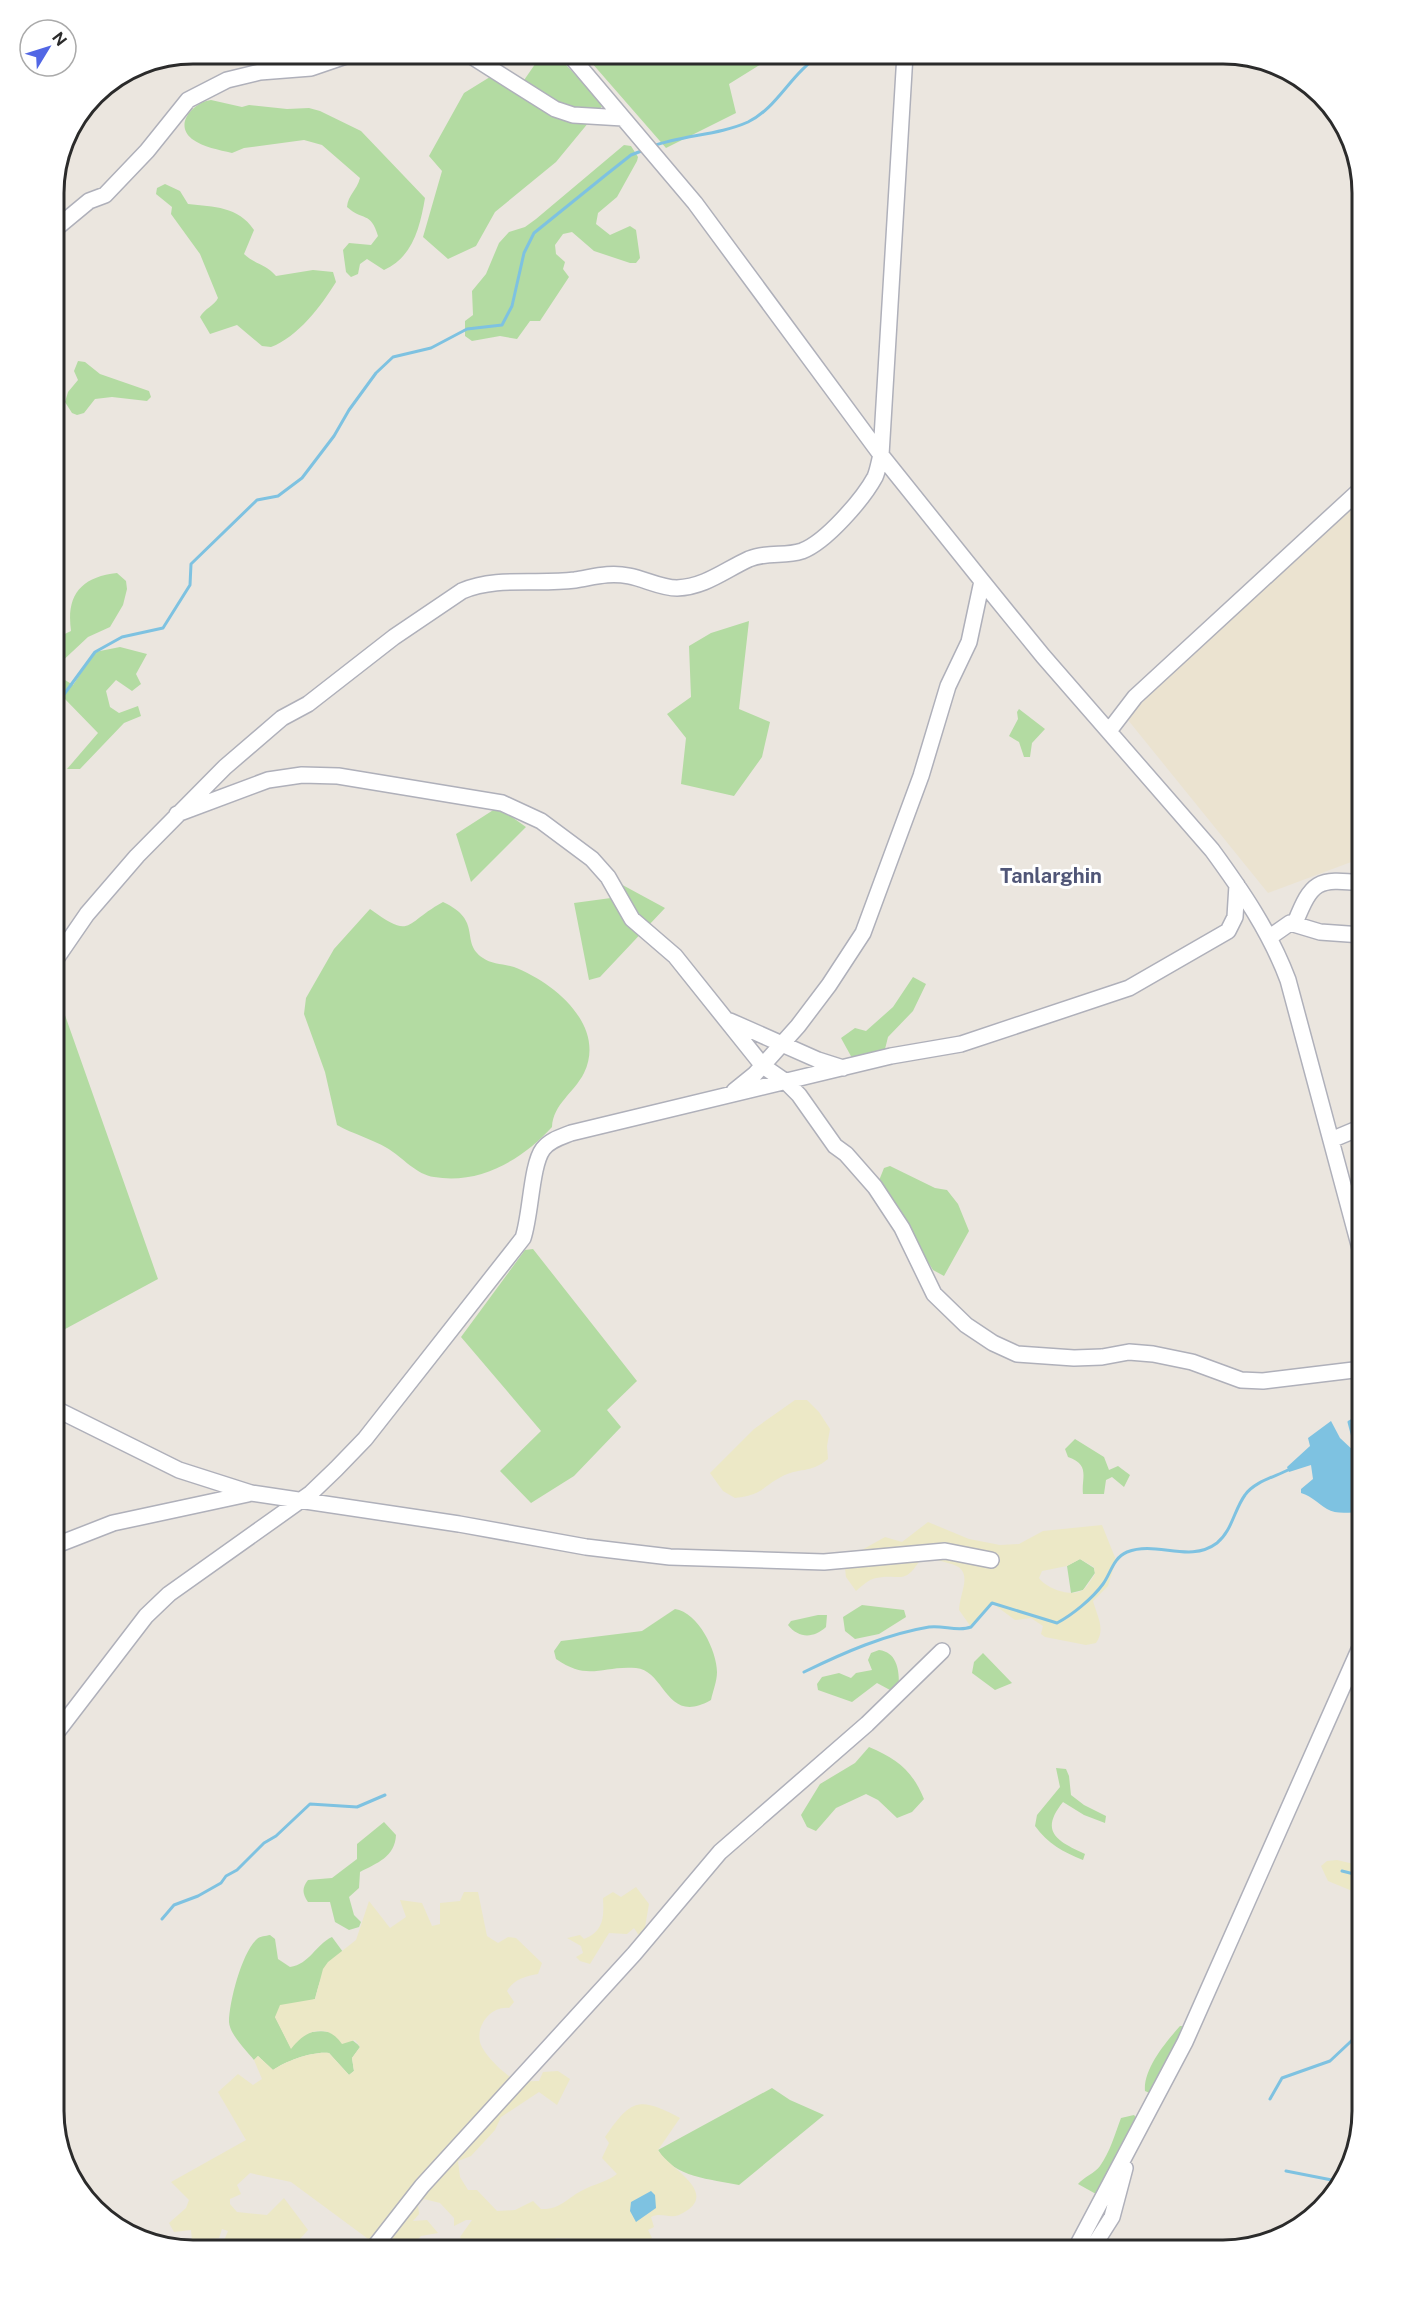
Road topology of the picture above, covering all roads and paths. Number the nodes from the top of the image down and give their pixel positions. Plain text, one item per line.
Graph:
1 (320, 65) edge
2 (486, 65) edge
3 (578, 65) edge
4 (904, 65) edge
5 (623, 118) junction
6 (65, 221) edge
7 (881, 455) junction
8 (1352, 497) edge
9 (982, 581) junction
10 (1109, 731) junction
11 (177, 814) junction
12 (1352, 882) edge
13 (1237, 885) junction
14 (1295, 923) junction
15 (1352, 934) edge
16 (1269, 937) junction
17 (65, 947) edge
18 (724, 1017) junction
19 (782, 1043) junction
20 (763, 1066) junction
21 (843, 1068) junction
22 (786, 1082) junction
23 (729, 1095) junction
24 (1352, 1131) edge
25 (1331, 1140) junction
26 (1352, 1204) edge
27 (1352, 1371) edge
28 (64, 1413) edge
29 (251, 1493) junction
30 (302, 1499) junction
31 (64, 1542) edge
32 (991, 1560) dead end
33 (942, 1651) dead end
34 (1352, 1666) edge
35 (64, 1723) edge
36 (1128, 2152) junction
37 (380, 2239) edge
38 (1080, 2240) edge
39 (1097, 2240) edge

1 - 6 street
2 - 5 street
3 - 5 street
4 - 7 street
5 - 7 street
7 - 9 street
7 - 11 street
8 - 10 street
9 - 10 street
9 - 19 street
10 - 13 street
11 - 17 street
11 - 18 street
12 - 14 street
13 - 16 street
13 - 21 street
14 - 15 street
14 - 16 street
16 - 25 street
18 - 19 street
18 - 20 street
19 - 20 street
19 - 21 street
20 - 22 street
20 - 23 street
21 - 22 street
22 - 23 street
22 - 27 street
23 - 30 street
24 - 25 street
25 - 26 street
28 - 29 street
29 - 30 street
29 - 31 street
30 - 32 street
30 - 35 street
33 - 37 street
34 - 36 street
36 - 38 street
36 - 39 street

